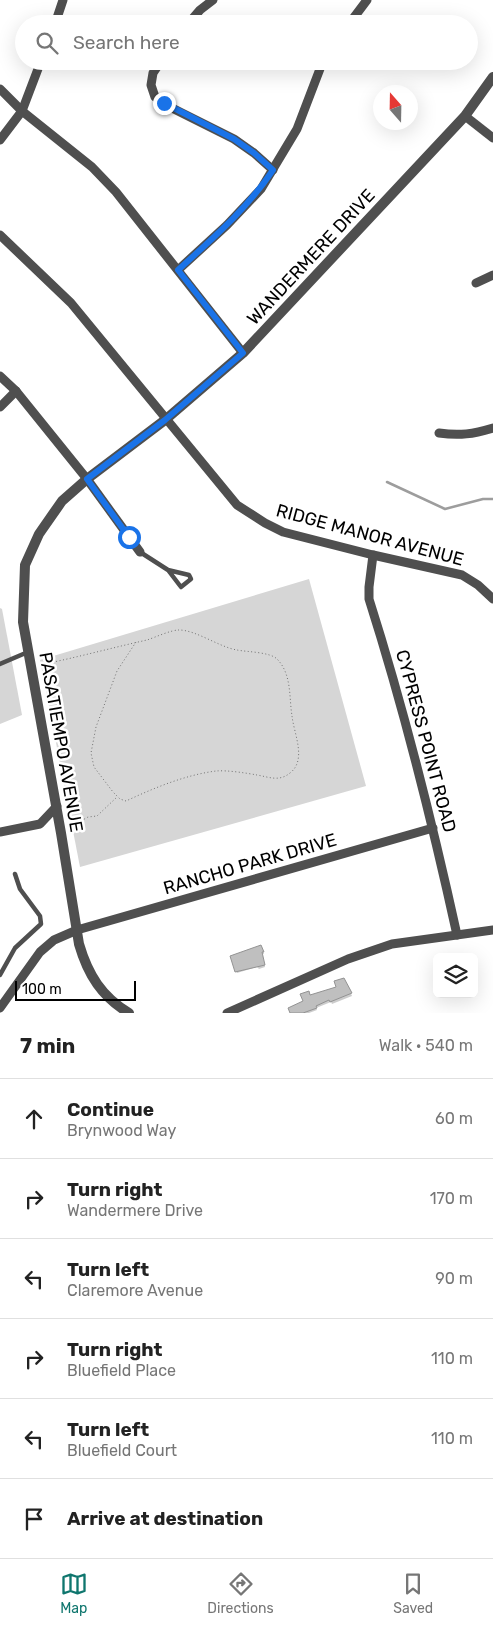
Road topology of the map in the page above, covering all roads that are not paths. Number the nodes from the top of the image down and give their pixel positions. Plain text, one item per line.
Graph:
1 (63, 0) edge
2 (213, 0) edge
3 (367, 0) edge
4 (57, 15) edge
5 (196, 15) edge
6 (356, 15) edge
7 (38, 70) edge
8 (155, 70) edge
9 (320, 70) edge
10 (493, 77) edge
11 (0, 89) edge
12 (22, 111) junction
13 (465, 116) junction
14 (493, 138) edge
15 (0, 140) edge
16 (273, 170) junction
17 (0, 235) edge
18 (178, 270) junction
19 (493, 275) edge
20 (476, 283) dead end
21 (243, 353) junction
22 (0, 376) edge
23 (16, 391) junction
24 (0, 408) edge
25 (165, 420) junction
26 (493, 428) edge
27 (439, 433) dead end
28 (87, 479) junction
29 (140, 552) joint
30 (373, 555) junction
31 (168, 570) junction
32 (493, 599) edge
33 (24, 653) junction
34 (0, 664) edge
35 (57, 806) junction
36 (433, 828) junction
37 (0, 832) edge
38 (15, 874) dead end
39 (76, 930) junction
40 (493, 930) edge
41 (457, 935) junction
42 (0, 975) edge
43 (0, 1006) edge
44 (129, 1013) edge
45 (227, 1013) edge

1 - 4 street
2 - 5 street
3 - 6 street
7 - 12 street
8 - 16 street
9 - 16 street
10 - 13 street, WANDERMERE DRIVE
11 - 12 street
12 - 15 street
12 - 18 street
13 - 14 street
13 - 21 street, WANDERMERE DRIVE
16 - 18 street
17 - 25 street, RIDGE MANOR AVENUE
18 - 21 street
19 - 20 street
21 - 25 street, WANDERMERE DRIVE
22 - 23 street
23 - 24 street
23 - 28 street
25 - 28 street, WANDERMERE DRIVE
25 - 30 street, RIDGE MANOR AVENUE
26 - 27 street
28 - 29 street
28 - 33 street, PASATIEMPO AVENUE
29 - 31 lane
30 - 32 street, RIDGE MANOR AVENUE
30 - 36 street, CYPRESS POINT ROAD
31 - 31 lane
33 - 34 lane
33 - 35 street, PASATIEMPO AVENUE
35 - 37 street
35 - 39 street, PASATIEMPO AVENUE
36 - 39 street, RANCHO PARK DRIVE
36 - 41 street, CYPRESS POINT ROAD
38 - 42 lane
39 - 43 street, RANCHO PARK DRIVE
39 - 44 street, PASATIEMPO AVENUE
40 - 41 street
41 - 45 street

